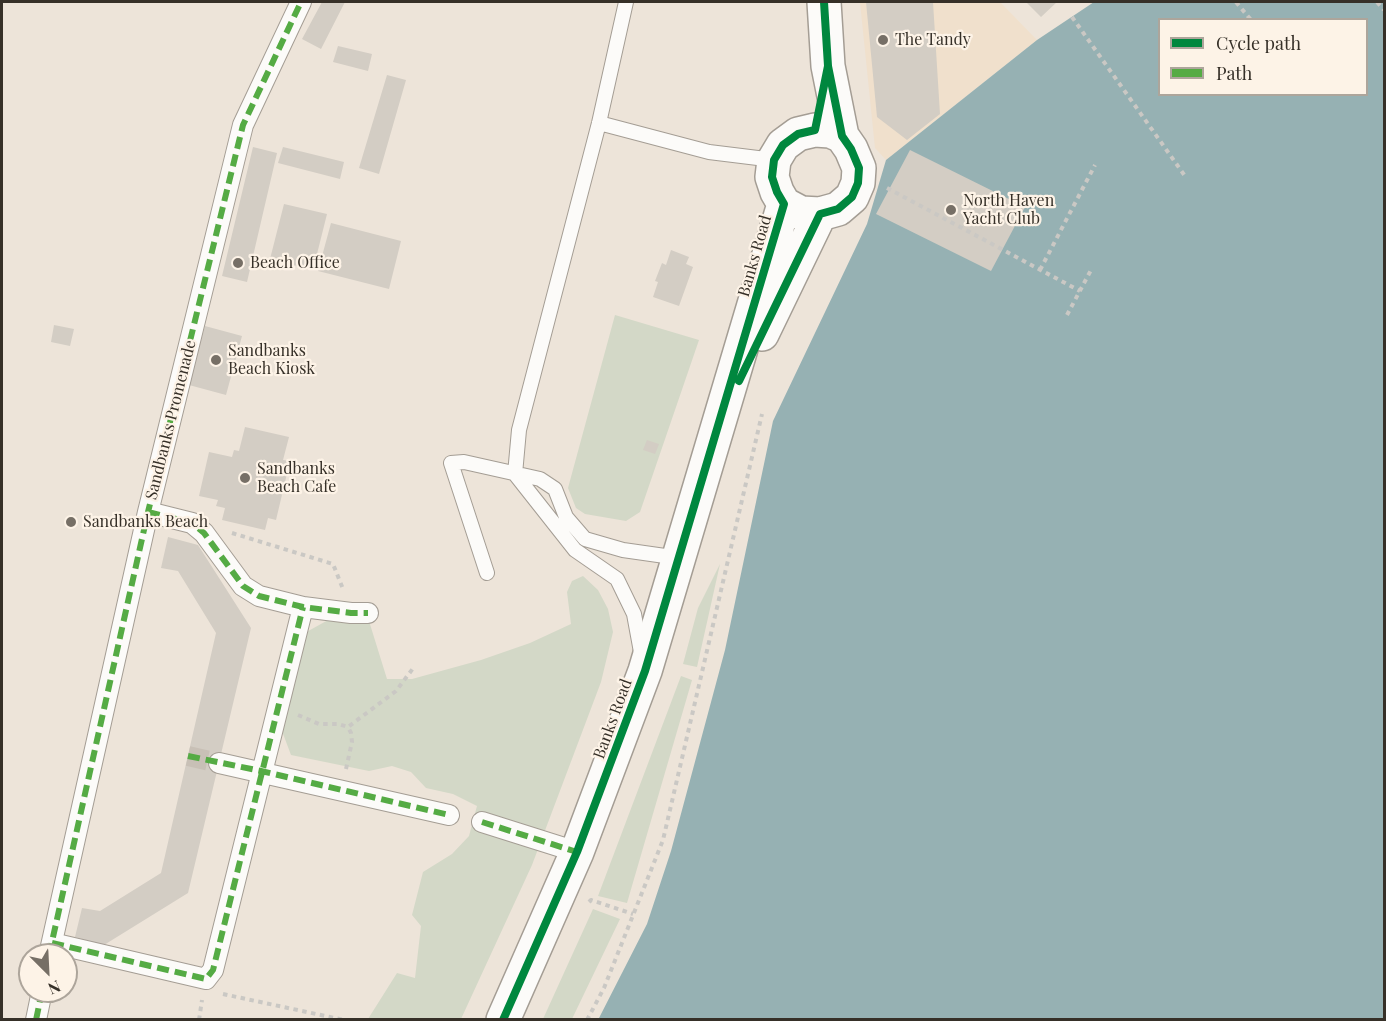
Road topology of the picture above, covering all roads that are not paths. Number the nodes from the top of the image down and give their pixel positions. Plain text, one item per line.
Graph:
1 (301, 2) edge
2 (626, 2) edge
3 (824, 2) edge
4 (598, 123) junction
5 (828, 133) junction
6 (774, 160) junction
7 (784, 204) junction
8 (820, 214) junction
9 (720, 418) junction
10 (515, 474) junction
11 (148, 512) junction
12 (680, 558) junction
13 (487, 573) dead end
14 (303, 607) junction
15 (360, 613) road end
16 (645, 671) junction
17 (219, 763) tunnel mouth
18 (261, 771) junction
19 (449, 815) dead end
20 (482, 822) dead end
21 (577, 852) junction
22 (52, 943) edge
23 (78, 954) edge
24 (40, 1003) edge
25 (36, 1020) edge
26 (503, 1020) edge

1 - 11 street, Sandbanks Promenade
2 - 4 lane
3 - 5 main road
4 - 6 lane
4 - 10 lane
5 - 6 main road
5 - 8 main road
6 - 7 main road
7 - 8 main road
7 - 9 main road, Banks Road
8 - 9 main road, Banks Road
9 - 12 main road, Banks Road
10 - 12 lane
10 - 13 lane
10 - 16 lane
11 - 14 street
11 - 22 street, Sandbanks Promenade
12 - 16 main road, Banks Road
14 - 15 street
14 - 18 street
16 - 21 main road, Banks Road
17 - 18 street
18 - 19 street
18 - 23 street
20 - 21 street
21 - 26 main road, Banks Road
24 - 25 street

